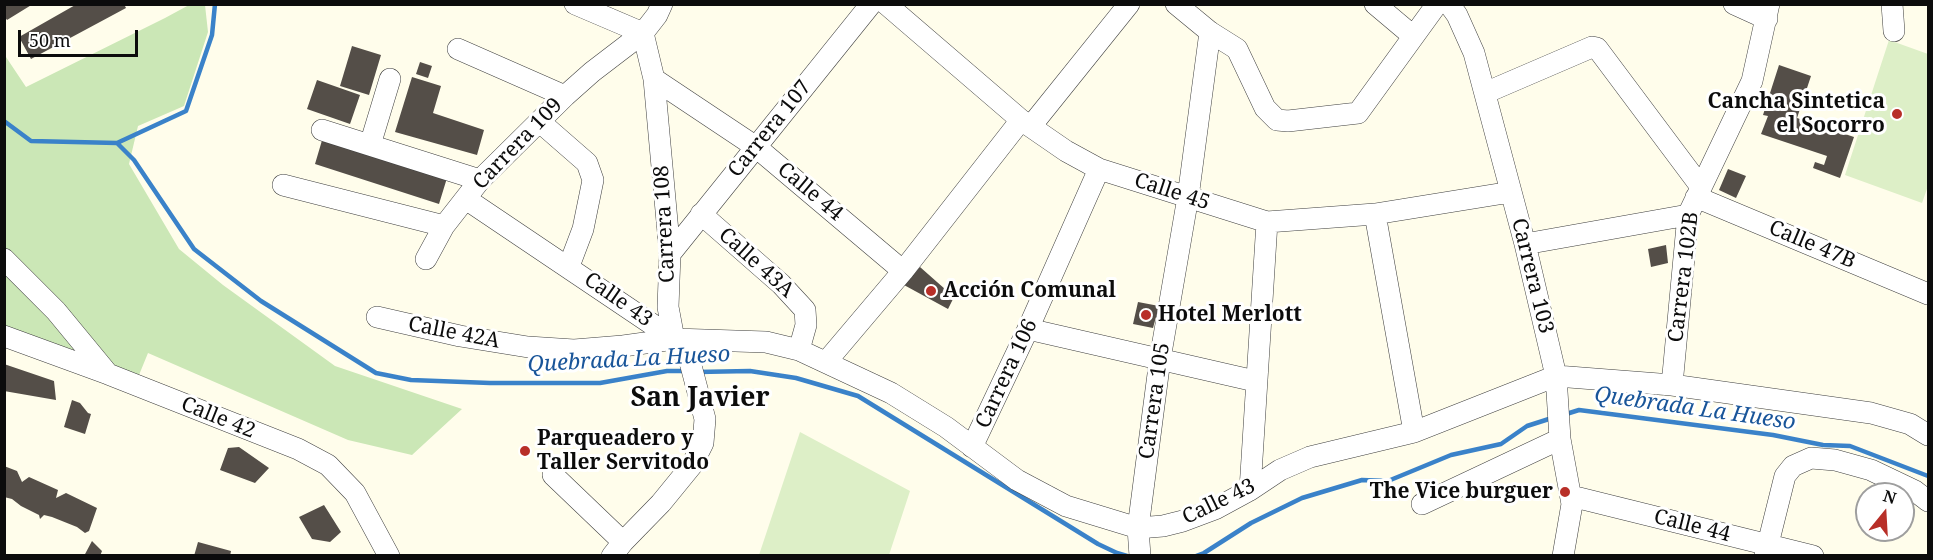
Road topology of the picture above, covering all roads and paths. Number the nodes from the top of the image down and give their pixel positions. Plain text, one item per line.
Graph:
1 (575, 4) edge
2 (662, 4) edge
3 (871, 4) edge
4 (886, 4) edge
5 (1129, 4) edge
6 (1176, 4) edge
7 (1375, 4) edge
8 (1437, 4) edge
9 (1449, 4) edge
10 (1734, 4) edge
11 (1892, 4) edge
12 (1768, 12) edge
13 (1894, 31) dead end
14 (1210, 32) junction
15 (1413, 36) junction
16 (634, 39) junction
17 (458, 49) dead end
18 (390, 79) dead end
19 (654, 79) junction
20 (1485, 93) junction
21 (565, 96) junction
22 (540, 122) junction
23 (1026, 123) junction
24 (322, 130) dead end
25 (370, 146) junction
26 (756, 147) junction
27 (1099, 169) junction
28 (480, 180) junction
29 (283, 185) dead end
30 (1511, 192) junction
31 (1188, 197) junction
32 (466, 199) junction
33 (1695, 200) junction
34 (701, 214) junction
35 (1376, 214) junction
36 (1267, 222) junction
37 (444, 226) junction
38 (1525, 244) junction
39 (670, 254) junction
40 (4, 259) edge
41 (426, 259) dead end
42 (569, 266) junction
43 (903, 271) junction
44 (1929, 294) edge
45 (377, 318) dead end
46 (1028, 329) junction
47 (4, 336) edge
48 (674, 339) junction
49 (799, 350) junction
50 (1160, 359) junction
51 (826, 362) junction
52 (108, 374) junction
53 (1556, 376) junction
54 (1255, 381) junction
55 (1672, 385) junction
56 (1414, 432) junction
57 (1929, 435) edge
58 (1560, 436) junction
59 (972, 447) junction
60 (553, 475) dead end
61 (1250, 490) junction
62 (1571, 496) junction
63 (1929, 501) edge
64 (1422, 504) dead end
65 (1138, 528) junction
66 (617, 549) edge
67 (1766, 550) edge
68 (1140, 553) edge
69 (389, 555) edge
70 (1563, 555) edge
71 (1813, 555) edge

1 - 16 street
2 - 16 street
3 - 26 street, Carrera 107
4 - 23 street, Calle 45
5 - 23 street
6 - 14 street
7 - 15 street
8 - 15 street
9 - 20 street, Carrera 103
10 - 12 street
11 - 13 street
12 - 33 street, Carrera 102B
14 - 15 street
14 - 31 street, Carrera 105
16 - 19 street, Carrera 108
16 - 21 street, Carrera 109
17 - 21 street
18 - 25 street
19 - 26 street, Calle 44
19 - 39 street, Carrera 108
20 - 30 street, Carrera 103
20 - 33 street
21 - 22 street, Carrera 109
22 - 28 street, Carrera 109
22 - 42 street
23 - 27 street, Calle 45
23 - 43 street
24 - 25 street
25 - 28 street
26 - 34 street, Carrera 107
26 - 43 street, Calle 44
27 - 31 street, Calle 45
27 - 46 street, Carrera 106
28 - 32 street, Carrera 109
29 - 37 street
30 - 35 street, Calle 45
30 - 38 street, Carrera 103
31 - 36 street, Calle 45
31 - 50 street, Carrera 105
32 - 37 street, Carrera 109
32 - 42 street, Calle 43
33 - 38 street
33 - 44 street, Calle 47B
33 - 55 street, Carrera 102B
34 - 39 street, Carrera 107
34 - 49 street, Calle 43A
35 - 36 street, Calle 45
35 - 56 street
36 - 54 street
37 - 41 street, Carrera 109
38 - 53 street, Carrera 103
39 - 48 street, Carrera 108
40 - 52 street
42 - 48 street, Calle 43
43 - 51 street
45 - 48 street, Calle 42A
46 - 50 street
46 - 59 street, Carrera 106
47 - 52 street, Calle 42
48 - 49 street, Calle 43
48 - 66 street, Carrera 108
49 - 51 street, Calle 43
50 - 54 street
50 - 65 street, Carrera 105
51 - 59 street, Calle 43
52 - 69 street, Calle 42
53 - 55 street, Calle 43
53 - 56 street, Calle 43
53 - 58 street, Carrera 103
54 - 61 street
55 - 57 street, Calle 43
56 - 61 street, Calle 43
58 - 62 street, Carrera 103
58 - 64 street
59 - 65 street, Calle 43
60 - 66 street
61 - 65 street, Calle 43
62 - 67 street, Calle 44
62 - 70 street, Carrera 103
63 - 67 street
65 - 68 street, Carrera 105
67 - 71 street, Calle 44

